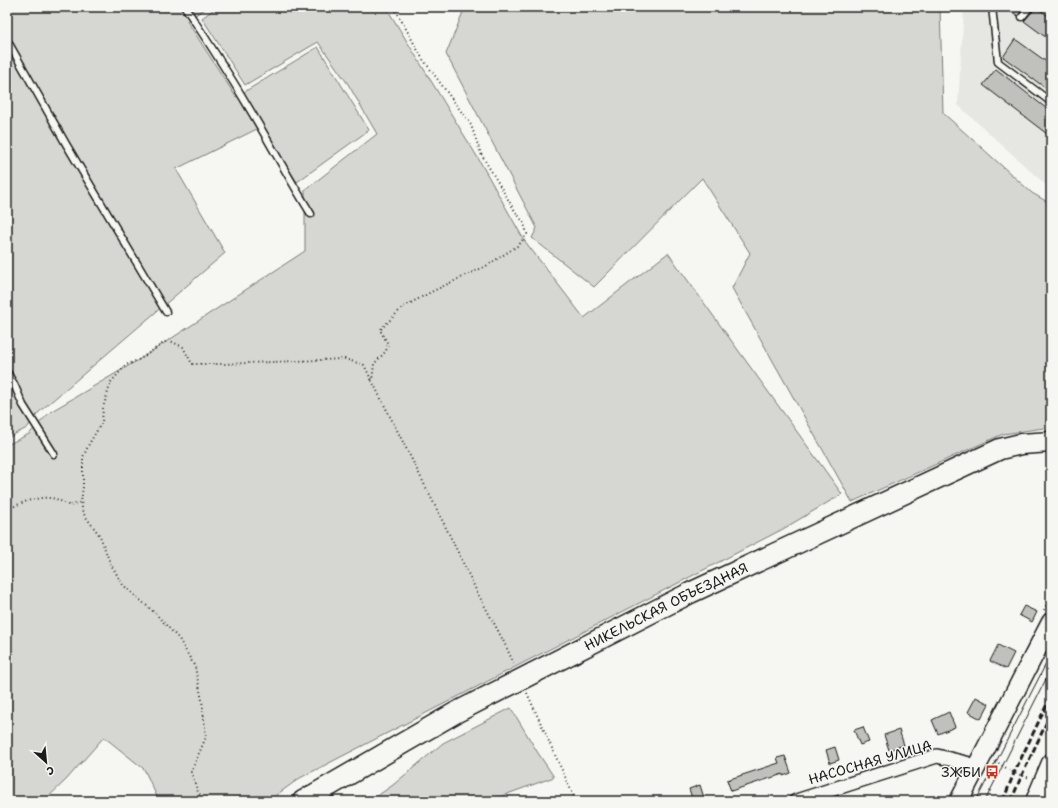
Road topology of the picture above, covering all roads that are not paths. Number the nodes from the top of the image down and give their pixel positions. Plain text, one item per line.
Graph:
1 (185, 7) edge
2 (992, 7) edge
3 (1030, 7) edge
4 (1022, 17) dead end
5 (7, 40) edge
6 (1051, 102) edge
7 (311, 214) dead end
8 (166, 312) dead end
9 (7, 372) edge
10 (1048, 443) edge
11 (54, 454) dead end
12 (1051, 622) edge
13 (979, 761) junction
14 (1051, 763) edge
15 (303, 801) edge
16 (796, 801) edge
17 (959, 801) edge
18 (1035, 801) edge

1 - 7 lane
2 - 6 lane
3 - 4 lane
5 - 8 lane
9 - 11 lane
10 - 15 main road, НИКЕЛЬСКАЯ ОБЪЕЗДНАЯ
12 - 13 main road
13 - 16 street, НАСОСНАЯ УЛИЦА
13 - 17 main road
14 - 18 main road

